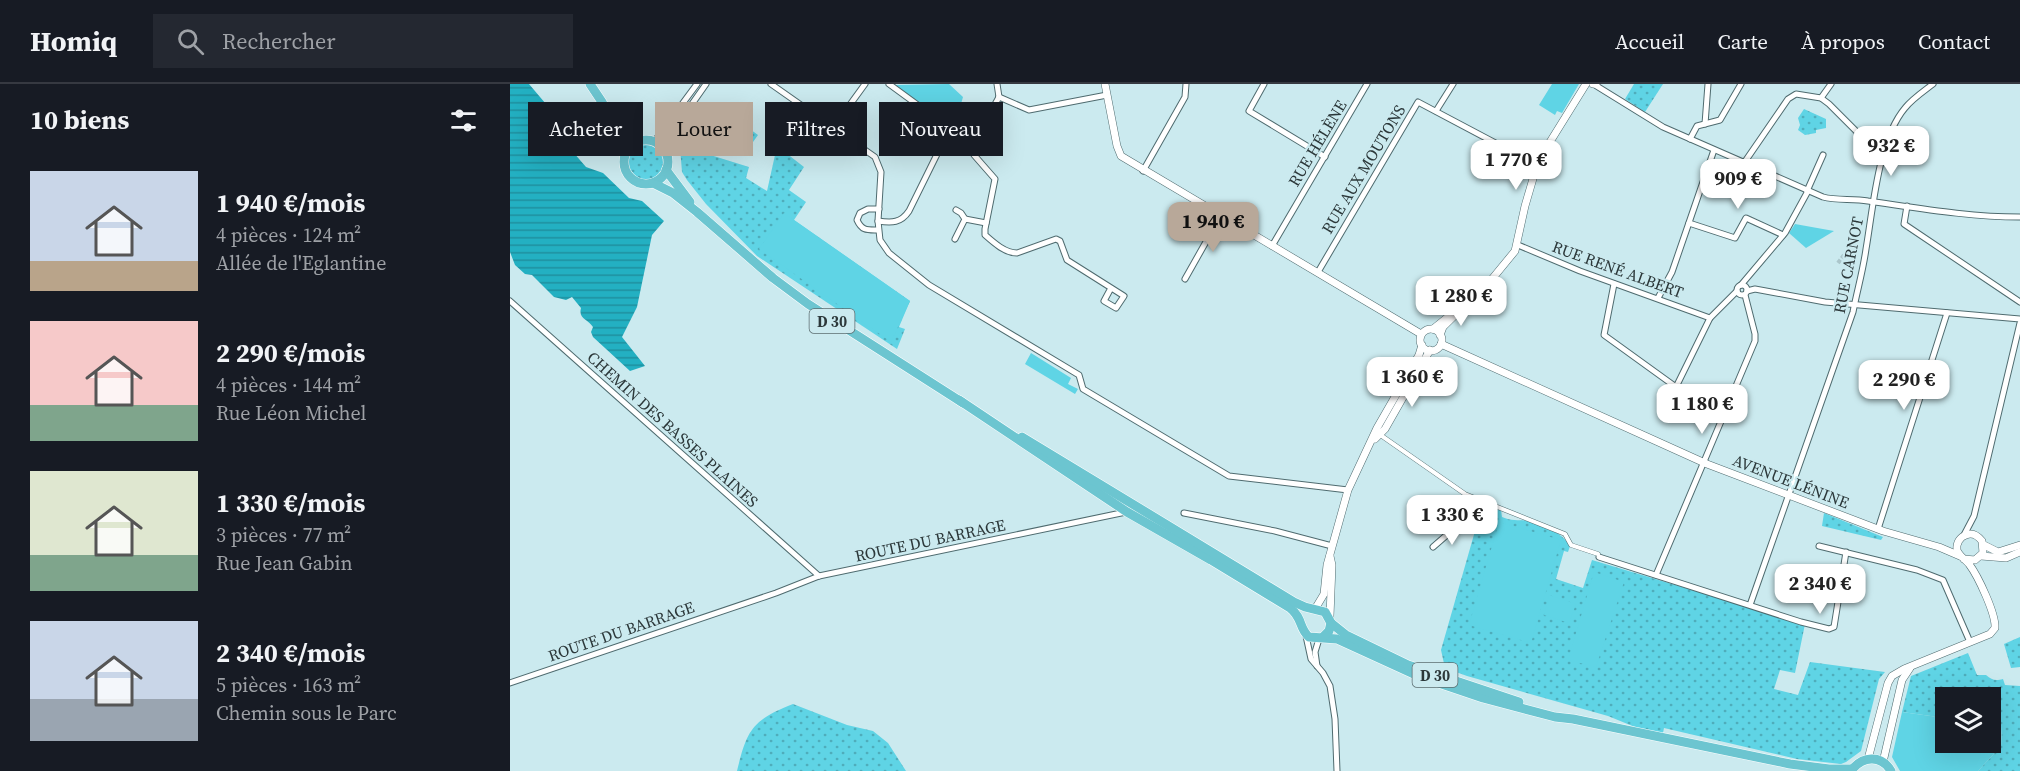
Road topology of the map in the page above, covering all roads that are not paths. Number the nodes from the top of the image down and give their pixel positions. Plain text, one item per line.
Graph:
1 (590, 84) edge
2 (697, 84) edge
3 (706, 84) edge
4 (771, 84) edge
5 (865, 84) edge
6 (889, 84) edge
7 (996, 84) edge
8 (1105, 84) edge
9 (1186, 84) edge
10 (1264, 84) edge
11 (1367, 84) edge
12 (1453, 84) edge
13 (1586, 84) edge
14 (1595, 84) edge
15 (1708, 84) edge
16 (1741, 84) edge
17 (1831, 84) edge
18 (1933, 84) edge
19 (1107, 95) junction
20 (999, 97) junction
21 (1821, 98) junction
22 (602, 102) edge
23 (693, 102) edge
24 (796, 102) edge
25 (852, 102) edge
26 (914, 102) edge
27 (996, 102) edge
28 (1436, 111) junction
29 (1705, 124) junction
30 (1690, 139) junction
31 (643, 142) edge
32 (654, 142) joint
33 (1885, 148) junction
34 (1714, 150) junction
35 (867, 152) edge
36 (1823, 155) dead end
37 (626, 156) edge
38 (666, 156) edge
39 (936, 156) edge
40 (975, 156) edge
41 (1325, 157) junction
42 (1744, 163) junction
43 (1537, 165) junction
44 (666, 170) junction
45 (1143, 171) junction
46 (653, 183) junction
47 (1808, 191) junction
48 (1874, 202) junction
49 (1907, 206) junction
50 (879, 210) junction
51 (956, 210) dead end
52 (697, 212) junction
53 (1220, 216) junction
54 (2020, 217) edge
55 (965, 219) junction
56 (878, 221) junction
57 (1689, 222) junction
58 (986, 223) junction
59 (878, 230) junction
60 (1783, 235) junction
61 (955, 238) dead end
62 (1518, 244) junction
63 (1272, 246) junction
64 (1318, 272) junction
65 (1185, 279) dead end
66 (1614, 284) junction
67 (1741, 285) junction
68 (1111, 288) dead end
69 (1737, 291) junction
70 (1746, 293) junction
71 (1658, 298) junction
72 (510, 302) edge
73 (2020, 302) edge
74 (1855, 305) junction
75 (1461, 308) junction
76 (1947, 313) junction
77 (1710, 318) junction
78 (2020, 321) edge
79 (1433, 329) junction
80 (1421, 334) junction
81 (1440, 335) junction
82 (1440, 344) junction
83 (1422, 345) junction
84 (1430, 350) junction
85 (959, 400) junction
86 (1379, 434) junction
87 (1369, 445) junction
88 (1702, 462) junction
89 (1348, 490) junction
90 (1788, 494) junction
91 (1128, 512) junction
92 (1145, 512) junction
93 (1184, 513) dead end
94 (1974, 516) junction
95 (1456, 527) dead end
96 (1878, 529) junction
97 (1979, 537) junction
98 (1961, 539) junction
99 (1984, 545) junction
100 (2020, 545) edge
101 (1332, 546) junction
102 (1818, 546) dead end
103 (1433, 547) dead end
104 (1939, 547) junction
105 (1846, 552) junction
106 (2020, 552) edge
107 (1330, 555) junction
108 (1598, 555) joint
109 (1962, 557) junction
110 (1980, 557) junction
111 (1656, 574) junction
112 (819, 576) junction
113 (1976, 577) junction
114 (1750, 605) junction
115 (1314, 609) junction
116 (1301, 621) junction
117 (1331, 621) junction
118 (1306, 634) junction
119 (1321, 638) junction
120 (1970, 642) junction
121 (1317, 666) junction
122 (1910, 668) junction
123 (510, 683) edge
124 (1573, 718) junction
125 (1868, 759) junction
126 (1883, 762) junction
127 (1790, 764) junction
128 (1852, 770) edge
129 (1337, 771) edge
130 (1812, 771) edge
131 (1891, 771) edge

1 - 22 main road
2 - 32 street
3 - 23 street
4 - 24 street
5 - 25 street
6 - 26 street
7 - 20 street
8 - 19 street
9 - 45 street
10 - 41 street
11 - 41 street, RUE HÉLÈNE
12 - 28 street
13 - 43 street
14 - 30 street
15 - 29 street
16 - 29 street
17 - 21 street
18 - 33 street, RUE CARNOT
19 - 20 street
19 - 45 street
20 - 27 street
21 - 33 street
21 - 42 street
28 - 43 street, RUE AUX MOUTONS
28 - 64 street, RUE AUX MOUTONS
29 - 30 street
30 - 34 street
31 - 32 main road
33 - 48 street, RUE CARNOT
34 - 42 street
34 - 57 street
35 - 50 street
36 - 47 street
37 - 46 main road
38 - 44 main road
39 - 56 street
40 - 58 street
41 - 63 street, RUE HÉLÈNE
42 - 47 street
43 - 62 street
44 - 46 main road
44 - 52 main road, D 30
45 - 53 street
46 - 52 main road, D 30
47 - 48 street
47 - 60 street
48 - 49 street
48 - 74 street, RUE CARNOT
49 - 54 street
49 - 73 street
50 - 56 street
50 - 59 street
51 - 55 street
52 - 85 main road, D 30
53 - 63 street
53 - 65 street
55 - 58 street
55 - 61 street
56 - 59 street
57 - 60 street
57 - 71 street
58 - 68 street
59 - 89 street
60 - 67 street
62 - 66 street, RUE RENÉ ALBERT
62 - 75 street
63 - 64 street
64 - 80 street
66 - 71 street, RUE RENÉ ALBERT
66 - 77 street
67 - 69 street
67 - 70 street
69 - 70 street
69 - 77 street
70 - 74 street
70 - 88 street
71 - 77 street, RUE RENÉ ALBERT
72 - 112 street, CHEMIN DES BASSES PLAINES
74 - 76 street
74 - 90 street, RUE CARNOT
75 - 79 street
75 - 81 street
76 - 78 street
76 - 96 street
78 - 94 street
79 - 80 street
79 - 81 street
80 - 83 street
81 - 82 street
82 - 84 street
82 - 88 street, AVENUE LÉNINE
83 - 84 street
83 - 87 street
84 - 86 street
85 - 91 main road, D 30
85 - 92 main road, D 30
86 - 87 street
86 - 108 street
87 - 89 street
88 - 90 street, AVENUE LÉNINE
88 - 111 street
89 - 101 street
90 - 96 street, AVENUE LÉNINE
90 - 114 street, RUE CARNOT
91 - 92 street, ROUTE DU BARRAGE
91 - 112 street, ROUTE DU BARRAGE
91 - 116 main road, D 30
92 - 115 main road, D 30
93 - 101 street
94 - 97 street
94 - 98 street
95 - 103 street
96 - 104 street, AVENUE LÉNINE
97 - 98 street
97 - 99 street
98 - 104 street
98 - 109 street
99 - 100 street
99 - 110 street
101 - 107 street
102 - 105 street
104 - 109 street, AVENUE LÉNINE
105 - 114 street
105 - 120 street
106 - 110 street
107 - 115 street
107 - 117 street
108 - 111 street
109 - 110 street
109 - 113 street
110 - 113 street
111 - 114 street
112 - 123 street, ROUTE DU BARRAGE
113 - 120 street
115 - 116 main road
115 - 117 main road
116 - 118 main road
117 - 119 main road
117 - 124 main road, D 30
118 - 119 main road
118 - 121 street
119 - 121 street
119 - 124 main road, D 30
120 - 122 street
121 - 129 street
122 - 125 street
122 - 126 street
124 - 127 main road, D 30
125 - 126 main road
125 - 128 main road
126 - 131 main road
127 - 128 main road, D 30
127 - 130 main road, D 30

